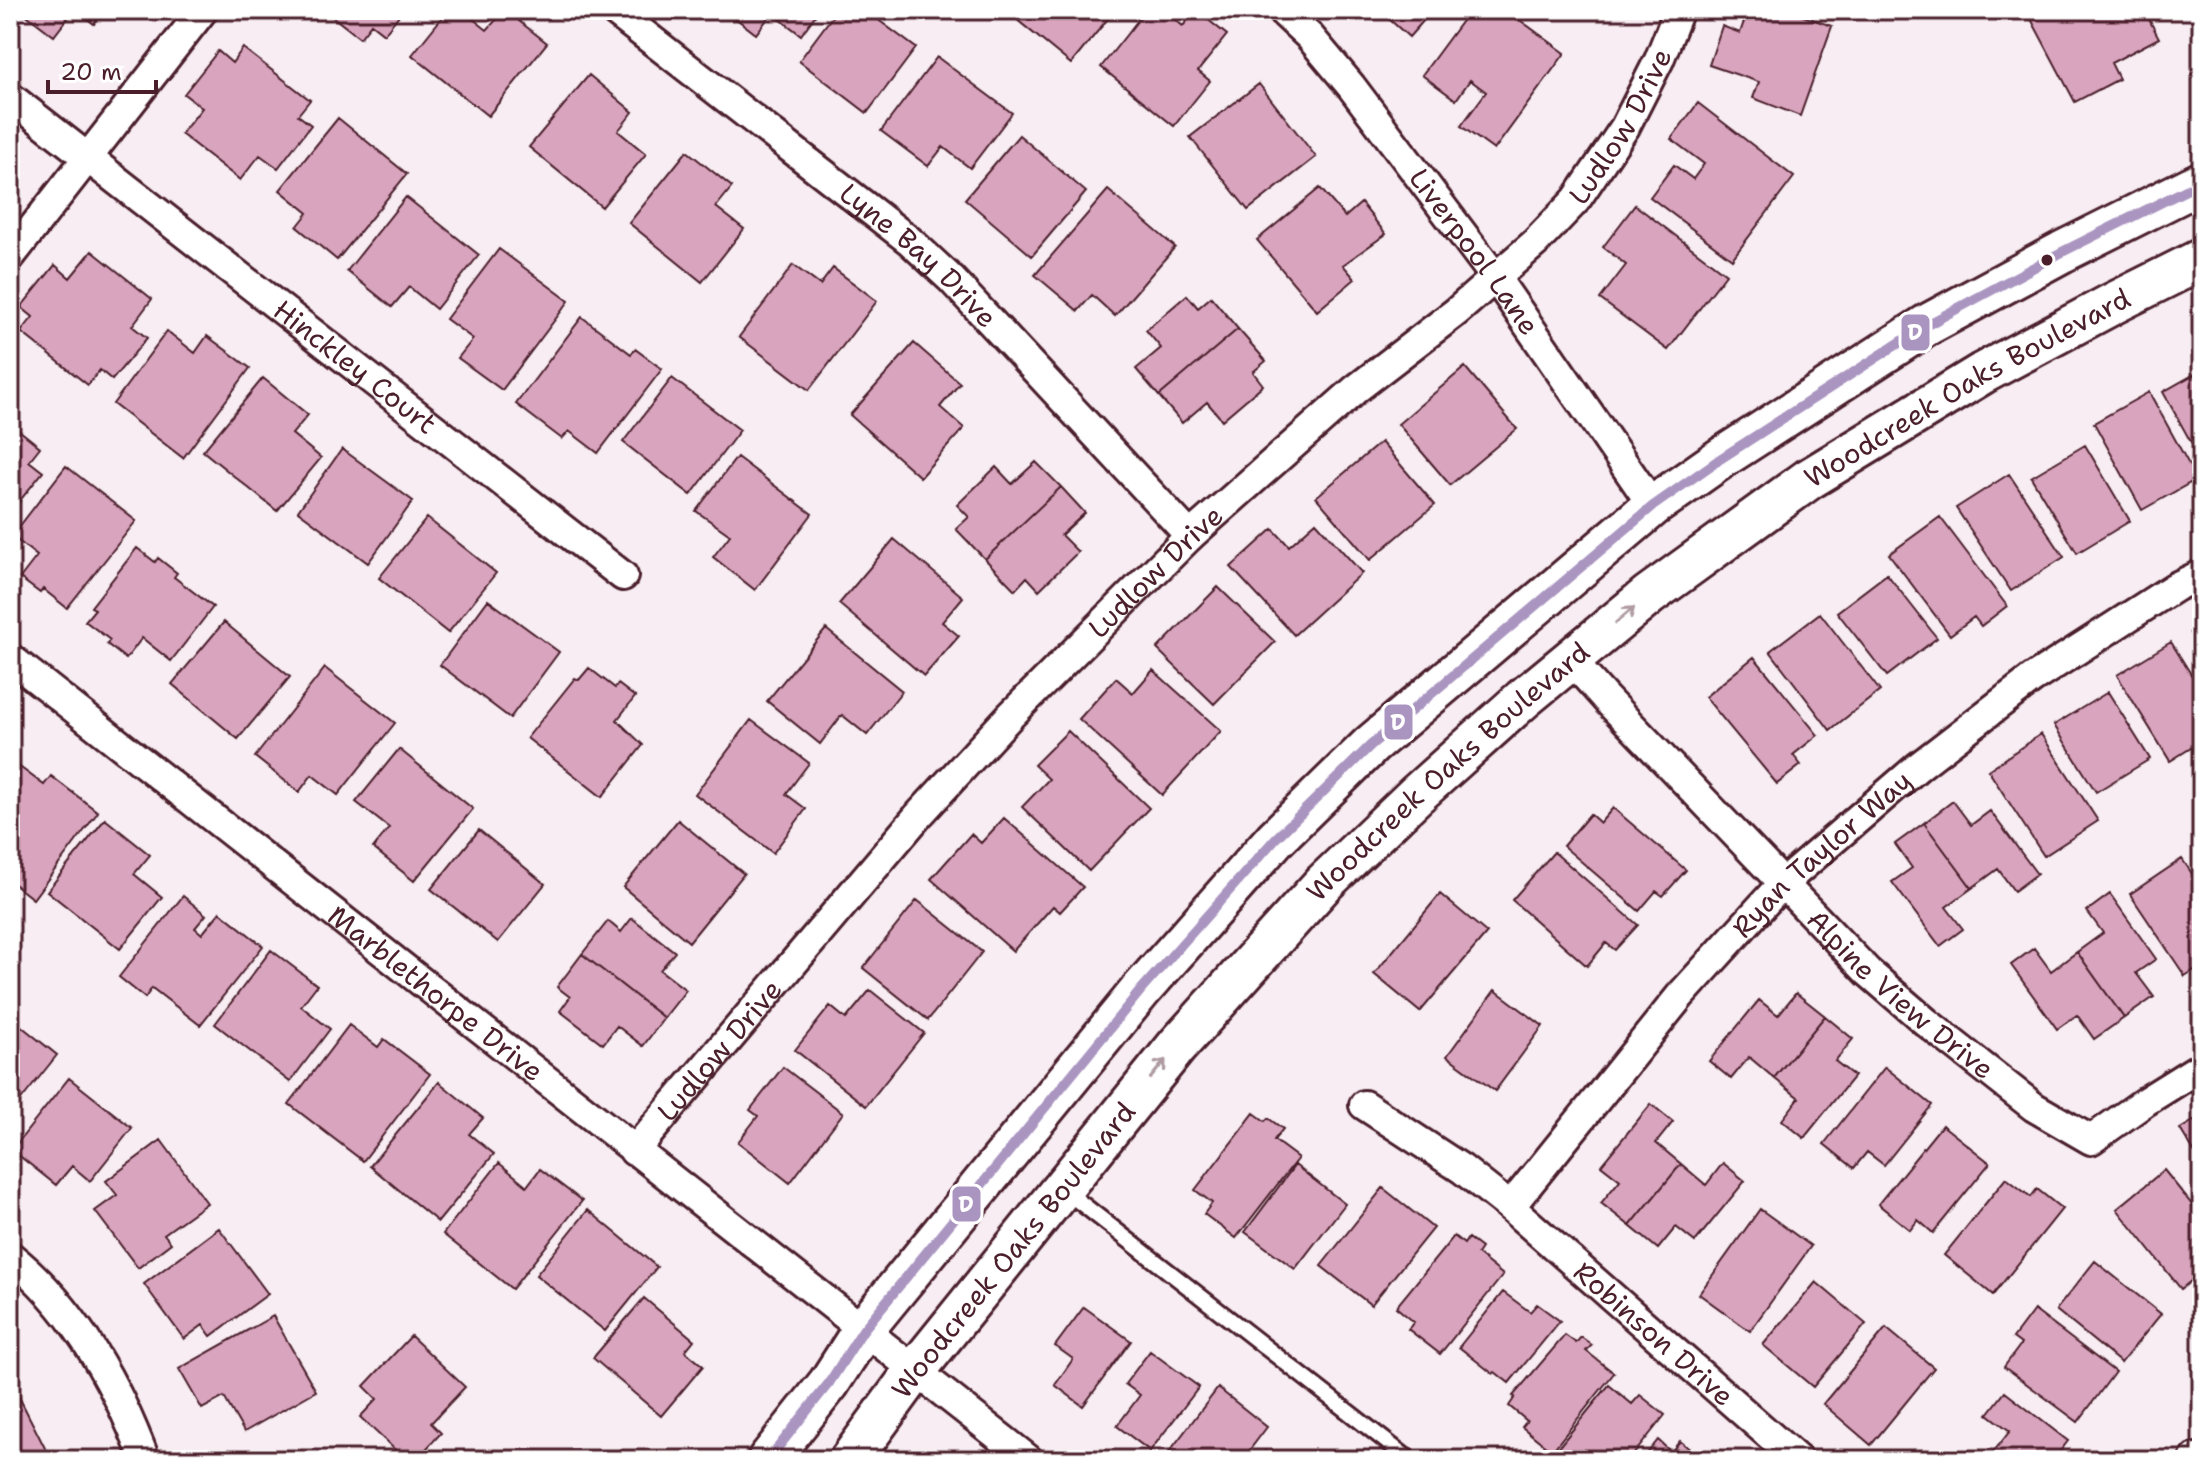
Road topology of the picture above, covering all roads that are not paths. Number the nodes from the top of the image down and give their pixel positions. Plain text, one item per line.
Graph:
1 (203, 10) edge
2 (613, 10) edge
3 (1281, 10) edge
4 (1679, 10) edge
5 (10, 97) edge
6 (87, 158) junction
7 (2202, 182) edge
8 (10, 257) edge
9 (2202, 259) edge
10 (1495, 277) junction
11 (1653, 506) junction
12 (1190, 536) junction
13 (2202, 574) edge
14 (623, 576) dead end
15 (10, 658) edge
16 (1571, 660) junction
17 (1782, 884) junction
18 (2202, 1066) edge
19 (1364, 1105) dead end
20 (634, 1151) junction
21 (1063, 1189) junction
22 (1510, 1207) junction
23 (10, 1256) edge
24 (863, 1330) junction
25 (915, 1371) junction
26 (145, 1460) edge
27 (768, 1460) edge
28 (850, 1460) edge
29 (1029, 1460) edge
30 (1410, 1460) edge
31 (1798, 1460) edge

1 - 6 street
2 - 12 street, Lyne Bay Drive
3 - 10 street, Liverpool Lane
4 - 10 street, Ludlow Drive
5 - 6 street, Hinckley Court
6 - 8 street
6 - 14 street, Hinckley Court
7 - 11 main road
16 -> 9 main road, Woodcreek Oaks Boulevard
10 - 11 street, Liverpool Lane
10 - 12 street, Ludlow Drive
11 - 24 main road
12 - 20 street, Ludlow Drive
13 - 17 street, Ryan Taylor Way
15 - 20 street, Marblethorpe Drive
16 - 17 street, Alpine View Drive
21 -> 16 main road, Woodcreek Oaks Boulevard
17 - 18 street, Alpine View Drive
17 - 22 street, Ryan Taylor Way
19 - 22 street, Robinson Drive
20 - 24 street, Marblethorpe Drive
21 - 25 main road, Woodcreek Oaks Boulevard
21 - 30 lane
22 - 31 street, Robinson Drive
23 - 26 street
24 - 25 street, Marblethorpe Drive
24 - 27 main road
25 - 28 main road, Woodcreek Oaks Boulevard
25 - 29 street, Marblethorpe Drive

